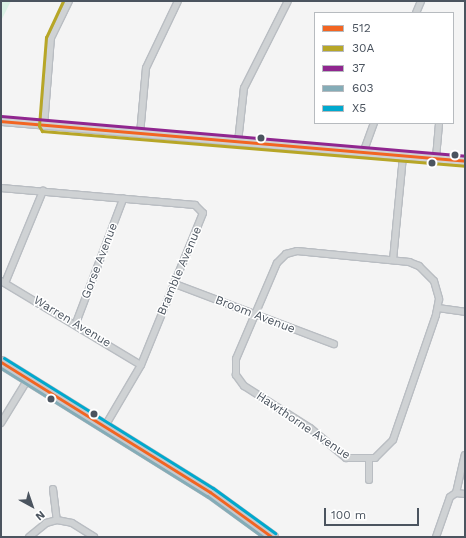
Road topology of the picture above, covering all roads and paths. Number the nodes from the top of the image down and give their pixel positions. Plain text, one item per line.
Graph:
1 (69, 1) edge
2 (178, 1) edge
3 (288, 1) edge
4 (421, 1) edge
5 (416, 12) edge
6 (1, 121) edge
7 (374, 124) edge
8 (438, 124) edge
9 (44, 126) junction
10 (140, 134) junction
11 (238, 142) junction
12 (363, 153) junction
13 (403, 156) junction
14 (436, 158) junction
15 (465, 161) edge
16 (1, 188) edge
17 (43, 191) junction
18 (123, 199) junction
19 (393, 260) junction
20 (3, 282) edge
21 (175, 284) junction
22 (438, 308) junction
23 (465, 312) edge
24 (255, 315) junction
25 (76, 323) junction
26 (334, 344) dead end
27 (1, 362) edge
28 (141, 365) junction
29 (28, 379) junction
30 (1, 423) edge
31 (105, 426) junction
32 (465, 455) edge
33 (369, 460) junction
34 (370, 480) dead end
35 (53, 489) dead end
36 (456, 493) junction
37 (465, 494) edge
38 (57, 520) junction
39 (29, 537) edge
40 (94, 537) edge
41 (272, 537) edge
42 (436, 537) edge

1 - 9 street
2 - 10 street
3 - 11 street
4 - 5 street
6 - 9 street
7 - 12 street
8 - 14 street
9 - 10 street
10 - 11 street
11 - 12 street
12 - 13 street
13 - 14 street
13 - 19 street
14 - 15 street
16 - 17 street, Bramble Avenue
17 - 18 street, Bramble Avenue
17 - 20 street
18 - 21 street, Bramble Avenue
18 - 25 street, Gorse Avenue
19 - 22 street, Hawthorne Avenue
19 - 24 street, Hawthorne Avenue
20 - 25 street, Warren Avenue
21 - 24 street, Broom Avenue
21 - 28 street, Bramble Avenue
22 - 23 street
22 - 33 street, Hawthorne Avenue
24 - 26 street, Broom Avenue
24 - 33 street, Hawthorne Avenue
25 - 28 street, Warren Avenue
27 - 29 highway
28 - 31 street, Bramble Avenue
29 - 30 street
29 - 31 highway
31 - 41 highway
32 - 36 street
33 - 34 street
35 - 38 street
36 - 37 street
36 - 42 street
38 - 39 street
38 - 40 street

